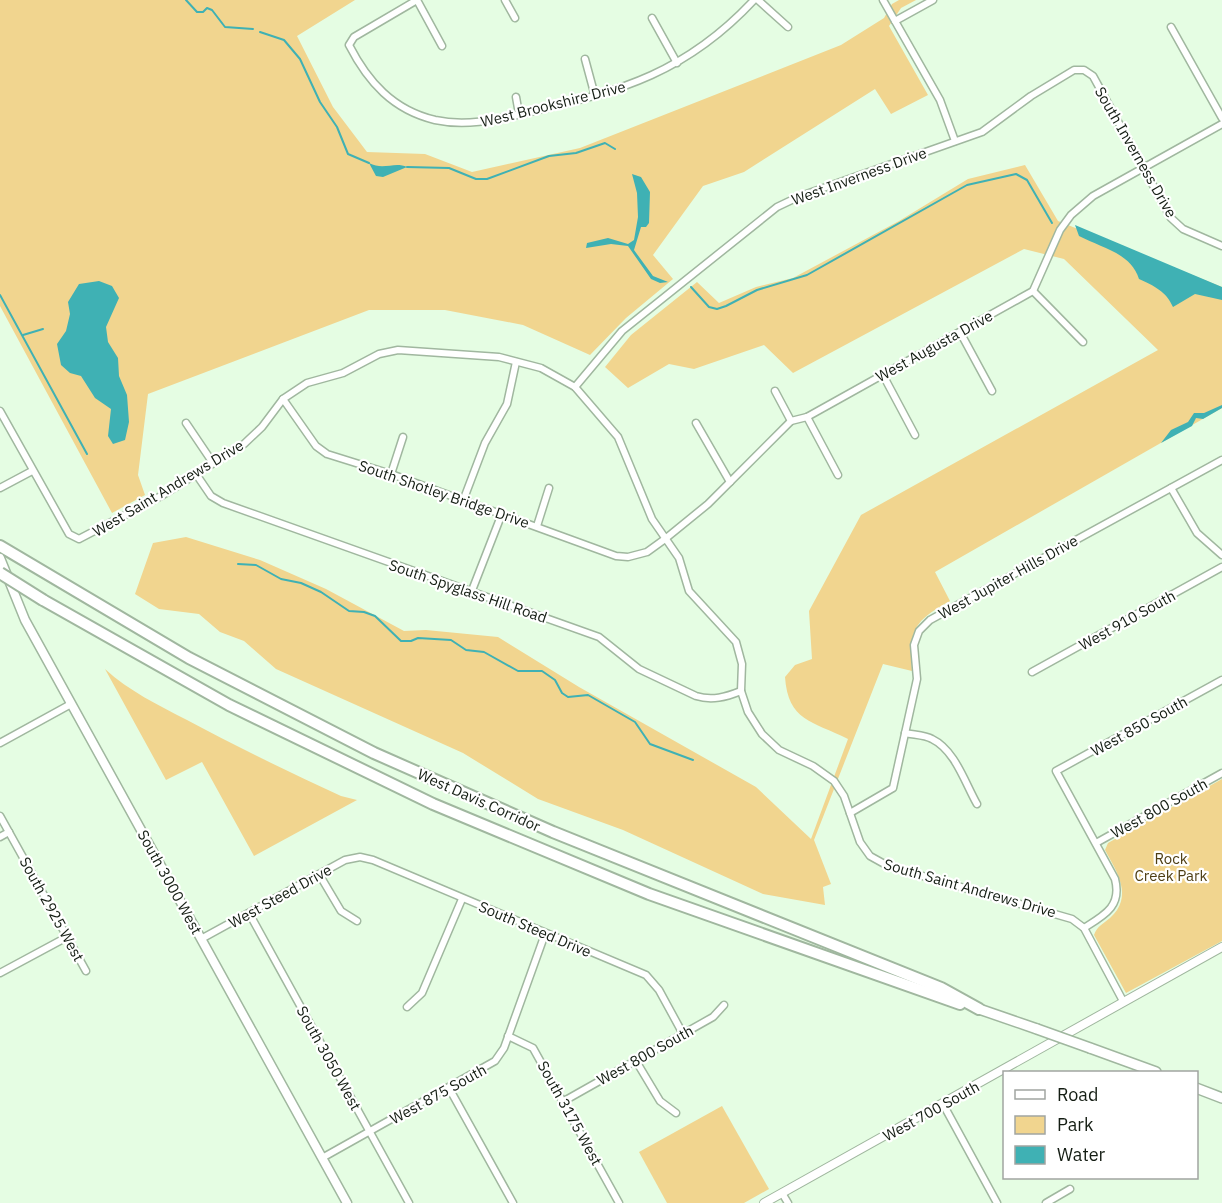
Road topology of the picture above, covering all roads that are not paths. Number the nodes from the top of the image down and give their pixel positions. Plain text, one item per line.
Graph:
1 (417, 0) edge
2 (505, 0) edge
3 (756, 0) edge
4 (883, 0) edge
5 (933, 0) edge
6 (515, 18) dead end
7 (652, 18) dead end
8 (895, 21) junction
9 (788, 27) dead end
10 (1171, 27) dead end
11 (442, 46) dead end
12 (585, 59) dead end
13 (677, 63) junction
14 (1084, 70) joint
15 (595, 96) junction
16 (516, 97) dead end
17 (519, 114) junction
18 (1222, 118) edge
19 (1222, 124) edge
20 (955, 141) junction
21 (1143, 167) junction
22 (1222, 246) edge
23 (1033, 291) junction
24 (960, 332) junction
25 (1083, 342) dead end
26 (516, 362) junction
27 (883, 375) junction
28 (574, 387) junction
29 (775, 391) dead end
30 (992, 392) dead end
31 (283, 399) junction
32 (0, 411) edge
33 (807, 417) junction
34 (791, 421) junction
35 (186, 423) dead end
36 (696, 423) dead end
37 (915, 435) dead end
38 (403, 437) dead end
39 (1222, 459) edge
40 (213, 463) junction
41 (32, 471) junction
42 (196, 474) junction
43 (390, 474) junction
44 (838, 475) dead end
45 (730, 482) junction
46 (0, 488) edge
47 (549, 488) dead end
48 (1171, 488) junction
49 (463, 501) junction
50 (501, 516) junction
51 (537, 526) junction
52 (664, 539) junction
53 (0, 546) edge
54 (1222, 555) edge
55 (0, 558) edge
56 (1222, 567) edge
57 (3, 578) edge
58 (471, 593) junction
59 (1032, 672) dead end
60 (1222, 680) edge
61 (741, 692) junction
62 (71, 704) junction
63 (905, 733) junction
64 (0, 743) edge
65 (1222, 773) edge
66 (977, 804) dead end
67 (850, 813) junction
68 (0, 816) edge
69 (9, 832) junction
70 (0, 837) edge
71 (1096, 843) junction
72 (360, 857) joint
73 (319, 874) junction
74 (462, 899) junction
75 (249, 913) junction
76 (357, 921) dead end
77 (1084, 928) junction
78 (545, 934) junction
79 (67, 937) junction
80 (201, 939) junction
81 (1222, 947) edge
82 (86, 971) dead end
83 (0, 973) edge
84 (1123, 1001) junction
85 (724, 1005) dead end
86 (407, 1007) dead end
87 (979, 1009) junction
88 (682, 1034) junction
89 (508, 1036) junction
90 (636, 1061) junction
91 (1153, 1071) edge
92 (449, 1088) junction
93 (1198, 1088) edge
94 (1222, 1098) edge
95 (564, 1101) junction
96 (943, 1104) junction
97 (676, 1113) dead end
98 (370, 1132) junction
99 (322, 1158) junction
100 (1070, 1189) dead end
101 (782, 1193) junction
102 (347, 1203) edge
103 (409, 1203) edge
104 (513, 1203) edge
105 (620, 1203) edge
106 (764, 1203) edge
107 (788, 1203) edge
108 (997, 1203) edge
109 (1046, 1203) edge

1 - 11 street
1 - 17 street, West Brookshire Drive
2 - 6 street
3 - 9 street
3 - 13 street, West Brookshire Drive
4 - 8 street
5 - 8 street
7 - 13 street
8 - 20 street
10 - 18 street
12 - 15 street
13 - 15 street, West Brookshire Drive
14 - 20 street, West Inverness Drive
14 - 21 street, South Inverness Drive
15 - 17 street, West Brookshire Drive
16 - 17 street
19 - 21 street
20 - 28 street, West Inverness Drive
21 - 22 street, South Inverness Drive
21 - 23 street
23 - 24 street, West Augusta Drive
23 - 25 street
24 - 27 street, West Augusta Drive
24 - 30 street
26 - 28 street, South Saint Andrews Drive
26 - 31 street, West Saint Andrews Drive
26 - 49 street
27 - 33 street, West Augusta Drive
27 - 37 street
28 - 52 street, South Saint Andrews Drive
29 - 34 street
31 - 40 street, West Saint Andrews Drive
31 - 43 street, South Shotley Bridge Drive
32 - 41 street
33 - 34 street, West Augusta Drive
33 - 44 street
34 - 45 street
35 - 40 street
36 - 45 street
38 - 43 street
39 - 48 street, West Jupiter Hills Drive
40 - 42 street, West Saint Andrews Drive
41 - 42 street, West Saint Andrews Drive
41 - 46 street
42 - 58 street, South Spyglass Hill Road
43 - 49 street, South Shotley Bridge Drive
45 - 52 street
47 - 51 street
48 - 54 street
48 - 63 street, West Jupiter Hills Drive
49 - 50 street, South Shotley Bridge Drive
50 - 51 street, South Shotley Bridge Drive
50 - 58 street
51 - 52 street, South Shotley Bridge Drive
52 - 61 street, South Saint Andrews Drive
53 - 87 highway, West Davis Corridor
55 - 57 main road, South 3000 West
56 - 59 street, West 910 South
57 - 62 main road, South 3000 West
57 - 87 highway, West Davis Corridor, bridge
58 - 61 street, South Spyglass Hill Road
60 - 71 street, West 850 South
61 - 67 street, South Saint Andrews Drive
62 - 64 street
62 - 80 main road, South 3000 West
63 - 66 street
63 - 67 street, West Jupiter Hills Drive
65 - 71 street, West 800 South
67 - 77 street, South Saint Andrews Drive
68 - 69 street, South 2925 West
69 - 70 street
69 - 79 street, South 2925 West
71 - 77 street
72 - 73 street, West Steed Drive
72 - 74 street, South Steed Drive
73 - 75 street, West Steed Drive
73 - 76 street
74 - 78 street, South Steed Drive
74 - 86 street
75 - 80 street, West Steed Drive
75 - 98 street, South 3050 West
77 - 84 street
78 - 88 street, South Steed Drive
78 - 89 street, West 875 South
79 - 82 street, South 2925 West
79 - 83 street
80 - 99 main road, South 3000 West
81 - 84 street, West 700 South
84 - 96 street, West 700 South
85 - 88 street, West 800 South
87 - 91 main road, West Davis Corridor, bridge
88 - 90 street, West 800 South
89 - 92 street, West 875 South
89 - 95 street, South 3175 West
90 - 95 street, West 800 South
90 - 97 street
92 - 98 street, West 875 South
92 - 104 street
93 - 94 main road
95 - 105 street, South 3175 West
96 - 101 street, West 700 South
96 - 108 street
98 - 99 street, West 875 South
98 - 103 street, South 3050 West
99 - 102 main road, South 3000 West
100 - 109 street
101 - 106 street, West 700 South
101 - 107 street

